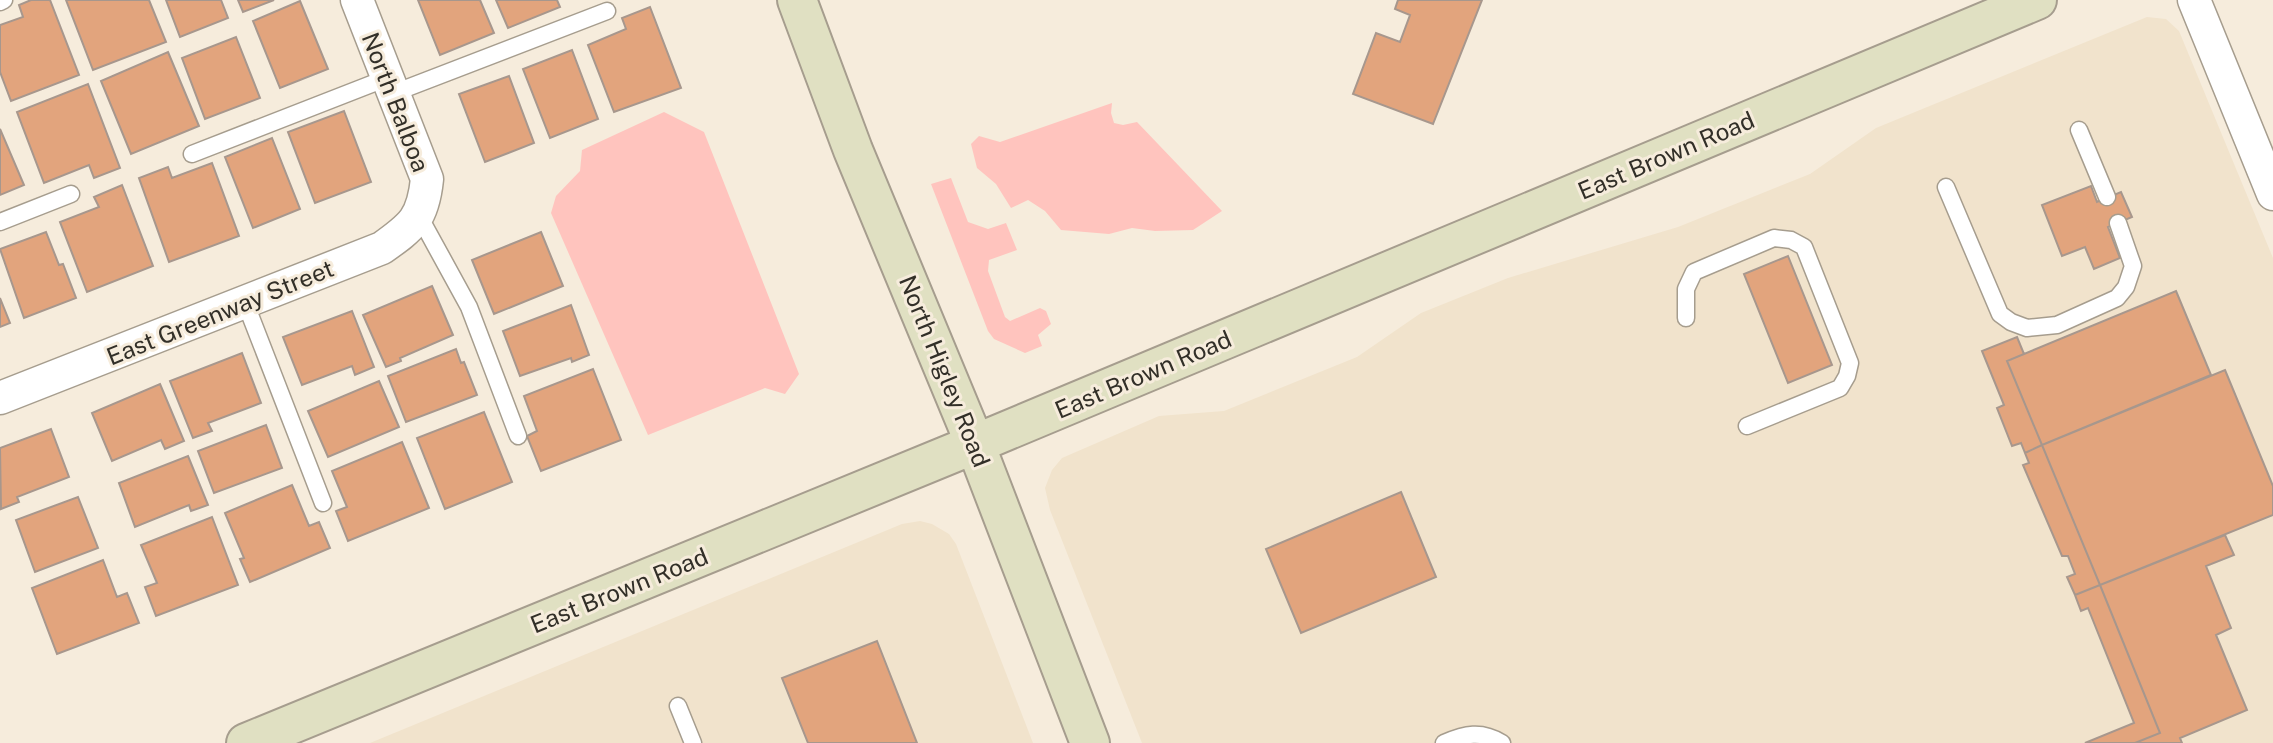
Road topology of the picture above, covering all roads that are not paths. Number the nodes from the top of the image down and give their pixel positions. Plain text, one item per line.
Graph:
1 (357, 0) edge
2 (797, 0) edge
3 (2037, 0) edge
4 (2194, 0) edge
5 (607, 11) dead end
6 (390, 85) junction
7 (2079, 130) dead end
8 (192, 154) dead end
9 (1946, 187) dead end
10 (71, 194) dead end
11 (2273, 194) edge
12 (2107, 197) dead end
13 (421, 209) junction
14 (0, 222) edge
15 (2118, 223) dead end
16 (246, 302) junction
17 (1686, 318) dead end
18 (0, 398) edge
19 (1746, 426) dead end
20 (518, 436) dead end
21 (975, 444) junction
22 (323, 503) dead end
23 (678, 706) dead end
24 (246, 743) edge
25 (694, 743) edge
26 (1090, 743) edge
27 (1444, 743) edge
28 (1502, 743) edge

1 - 6 street, North Balboa
2 - 21 main road, North Higley Road
3 - 21 main road, East Brown Road
4 - 11 street
5 - 6 lane
6 - 8 lane
6 - 13 street, North Balboa
7 - 12 lane
9 - 15 lane
10 - 14 lane
13 - 16 street, East Greenway Street
13 - 20 lane
16 - 18 street, East Greenway Street
16 - 22 lane
17 - 19 lane
21 - 24 main road, East Brown Road
21 - 26 main road, North Higley Road
23 - 25 lane
27 - 28 lane

